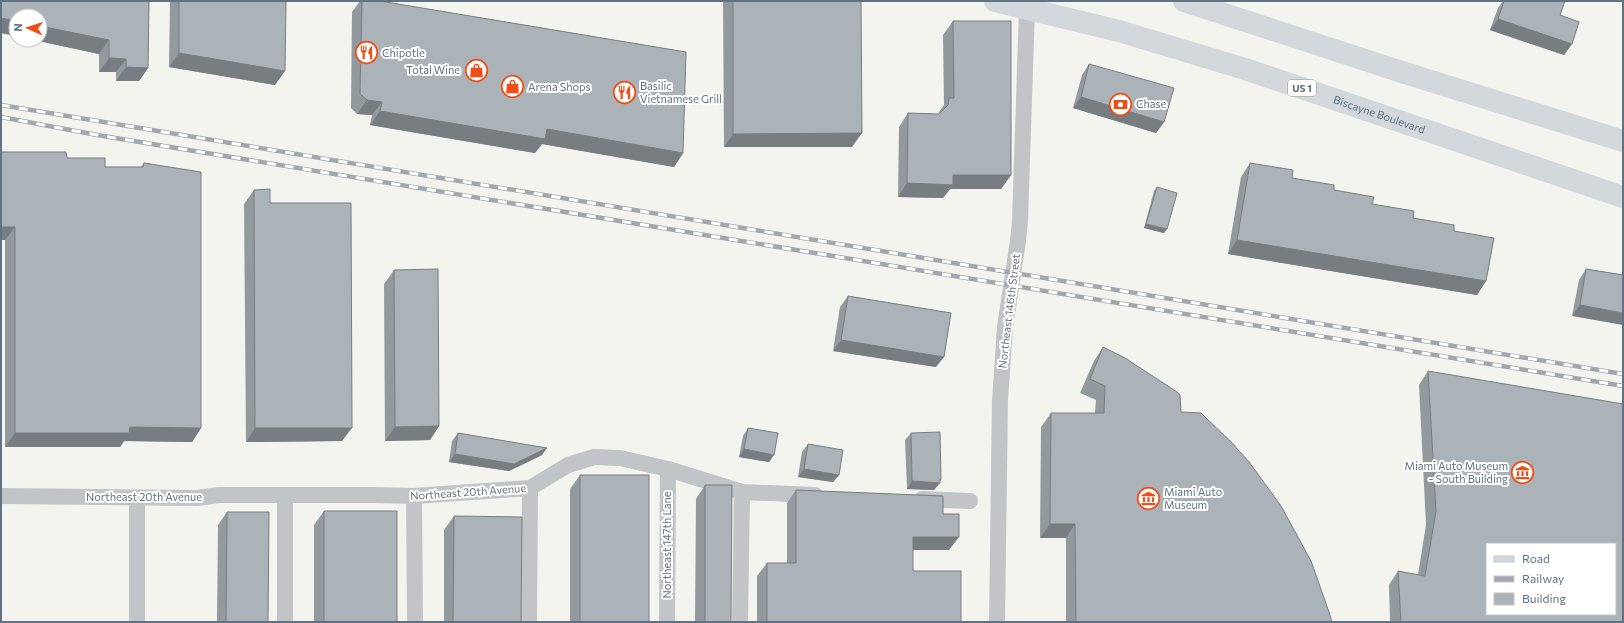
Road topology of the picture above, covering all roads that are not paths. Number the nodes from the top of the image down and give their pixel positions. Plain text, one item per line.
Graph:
1 (995, 1) edge
2 (1184, 1) edge
3 (1026, 4) edge
4 (1623, 141) edge
5 (1623, 197) edge
6 (668, 469) junction
7 (530, 488) junction
8 (742, 492) junction
9 (285, 495) junction
10 (828, 495) edge
11 (1, 496) edge
12 (414, 496) junction
13 (137, 498) junction
14 (907, 498) edge
15 (970, 501) dead end
16 (137, 622) edge
17 (285, 622) edge
18 (415, 622) edge
19 (529, 622) edge
20 (667, 622) edge
21 (740, 622) edge
22 (997, 622) edge

1 - 3 main road, Biscayne Boulevard / US 1
2 - 4 main road
3 - 5 main road, Biscayne Boulevard / US 1
3 - 22 street, Northeast 146th Street
6 - 7 street, Northeast 20th Avenue
6 - 8 street, Northeast 20th Avenue
6 - 20 street, Northeast 147th Lane
7 - 12 street, Northeast 20th Avenue
7 - 19 street
8 - 10 street, Northeast 20th Avenue
8 - 21 street
9 - 12 street, Northeast 20th Avenue
9 - 13 street, Northeast 20th Avenue
9 - 17 street
11 - 13 street, Northeast 20th Avenue
12 - 18 street
13 - 16 street
14 - 15 street

